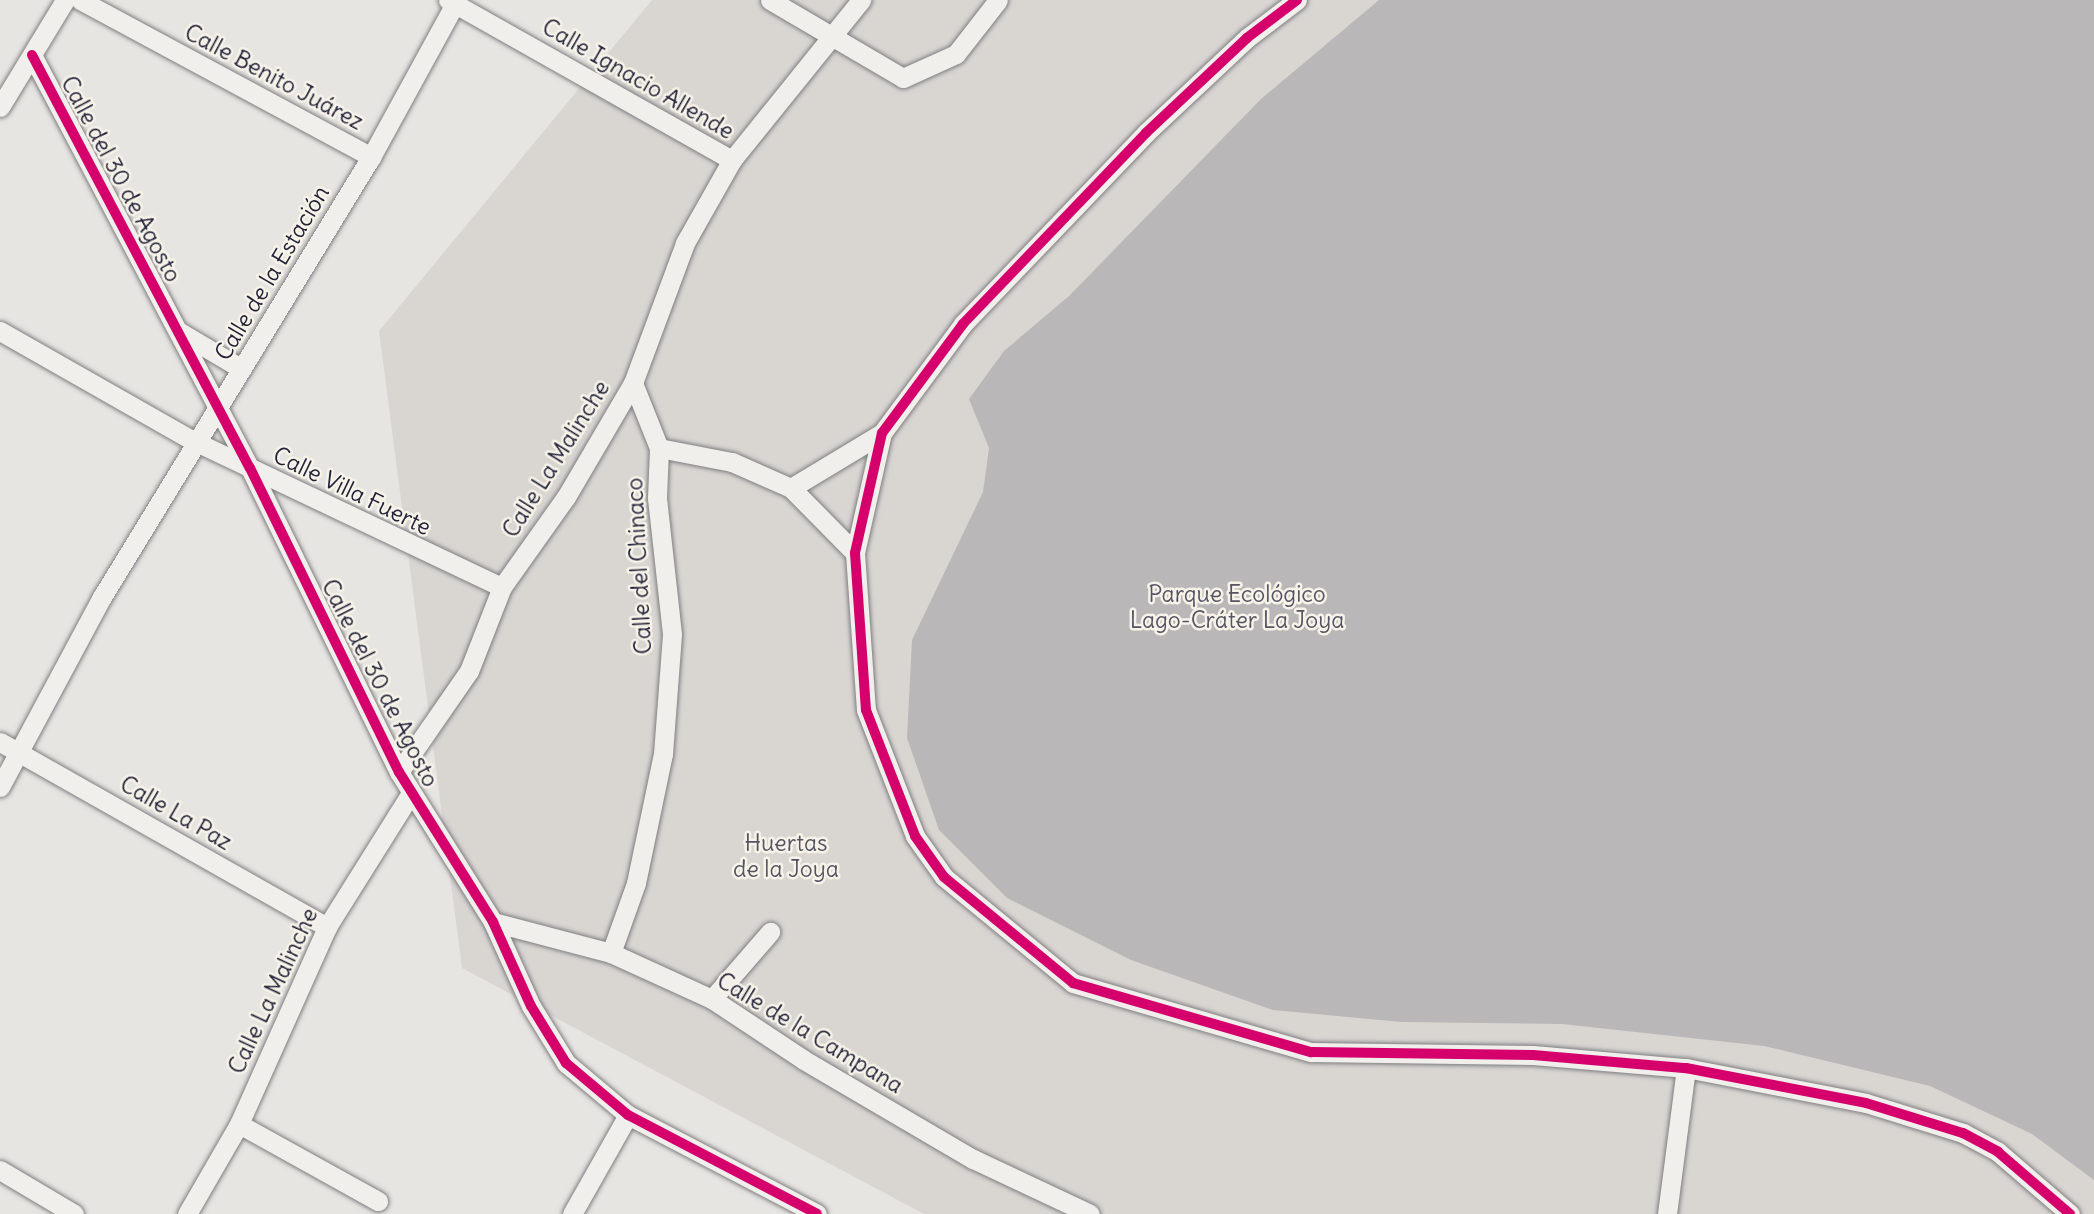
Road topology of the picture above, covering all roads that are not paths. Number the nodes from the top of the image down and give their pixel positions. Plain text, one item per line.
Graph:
1 (65, 0) edge
2 (80, 0) edge
3 (770, 0) edge
4 (861, 0) edge
5 (998, 0) edge
6 (1297, 0) edge
7 (454, 1) edge
8 (830, 39) junction
9 (32, 55) junction
10 (0, 107) edge
11 (371, 157) junction
12 (732, 160) junction
13 (0, 331) edge
14 (178, 331) junction
15 (242, 369) junction
16 (633, 383) junction
17 (218, 412) junction
18 (882, 433) junction
19 (194, 440) junction
20 (659, 448) junction
21 (250, 468) junction
22 (791, 488) junction
23 (855, 553) junction
24 (502, 587) junction
25 (0, 741) edge
26 (20, 752) junction
27 (399, 772) junction
28 (0, 787) edge
29 (411, 793) junction
30 (493, 922) junction
31 (327, 927) junction
32 (771, 932) dead end
33 (611, 953) junction
34 (712, 999) junction
35 (1686, 1068) junction
36 (628, 1115) junction
37 (239, 1124) junction
38 (0, 1170) edge
39 (378, 1201) dead end
40 (74, 1214) edge
41 (187, 1214) edge
42 (572, 1214) edge
43 (817, 1214) edge
44 (1090, 1214) edge
45 (1667, 1214) edge
46 (2070, 1214) edge

1 - 9 street
2 - 11 street, Calle Benito Juárez
3 - 8 street
4 - 8 street, Calle La Malinche
5 - 8 street
6 - 18 street
7 - 11 street, Calle de la Estación
7 - 12 street, Calle Ignacio Allende
8 - 12 street, Calle La Malinche
9 - 10 street
9 - 14 street, Calle del 30 de Agosto
11 - 15 street, Calle de la Estación
12 - 16 street, Calle La Malinche
13 - 19 street, Calle Villa Fuerte
14 - 15 street
14 - 17 street, Calle del 30 de Agosto
15 - 17 street, Calle de la Estación
16 - 20 street, Calle del Chinaco
16 - 24 street, Calle La Malinche
17 - 19 street, Calle de la Estación
17 - 21 street, Calle del 30 de Agosto
18 - 22 street
18 - 23 street
19 - 21 street, Calle Villa Fuerte
19 - 26 street, Calle de la Estación
20 - 22 street
20 - 33 street, Calle del Chinaco
21 - 24 street, Calle Villa Fuerte
21 - 27 street, Calle del 30 de Agosto
22 - 23 street
23 - 35 street
24 - 27 street, Calle La Malinche
25 - 26 street, Calle La Paz
26 - 28 street, Calle de la Estación
26 - 31 street, Calle La Paz
27 - 29 street, Calle del 30 de Agosto
29 - 30 street, Calle del 30 de Agosto
29 - 31 street, Calle La Malinche
30 - 33 street, Calle de la Campana
30 - 36 street, Calle del 30 de Agosto
31 - 37 street, Calle La Malinche
32 - 34 street
33 - 34 street, Calle de la Campana
34 - 44 street, Calle de la Campana
35 - 45 street
35 - 46 street
36 - 42 street
36 - 43 street, Calle del 30 de Agosto
37 - 39 street
37 - 41 street, Calle La Malinche
38 - 40 street

